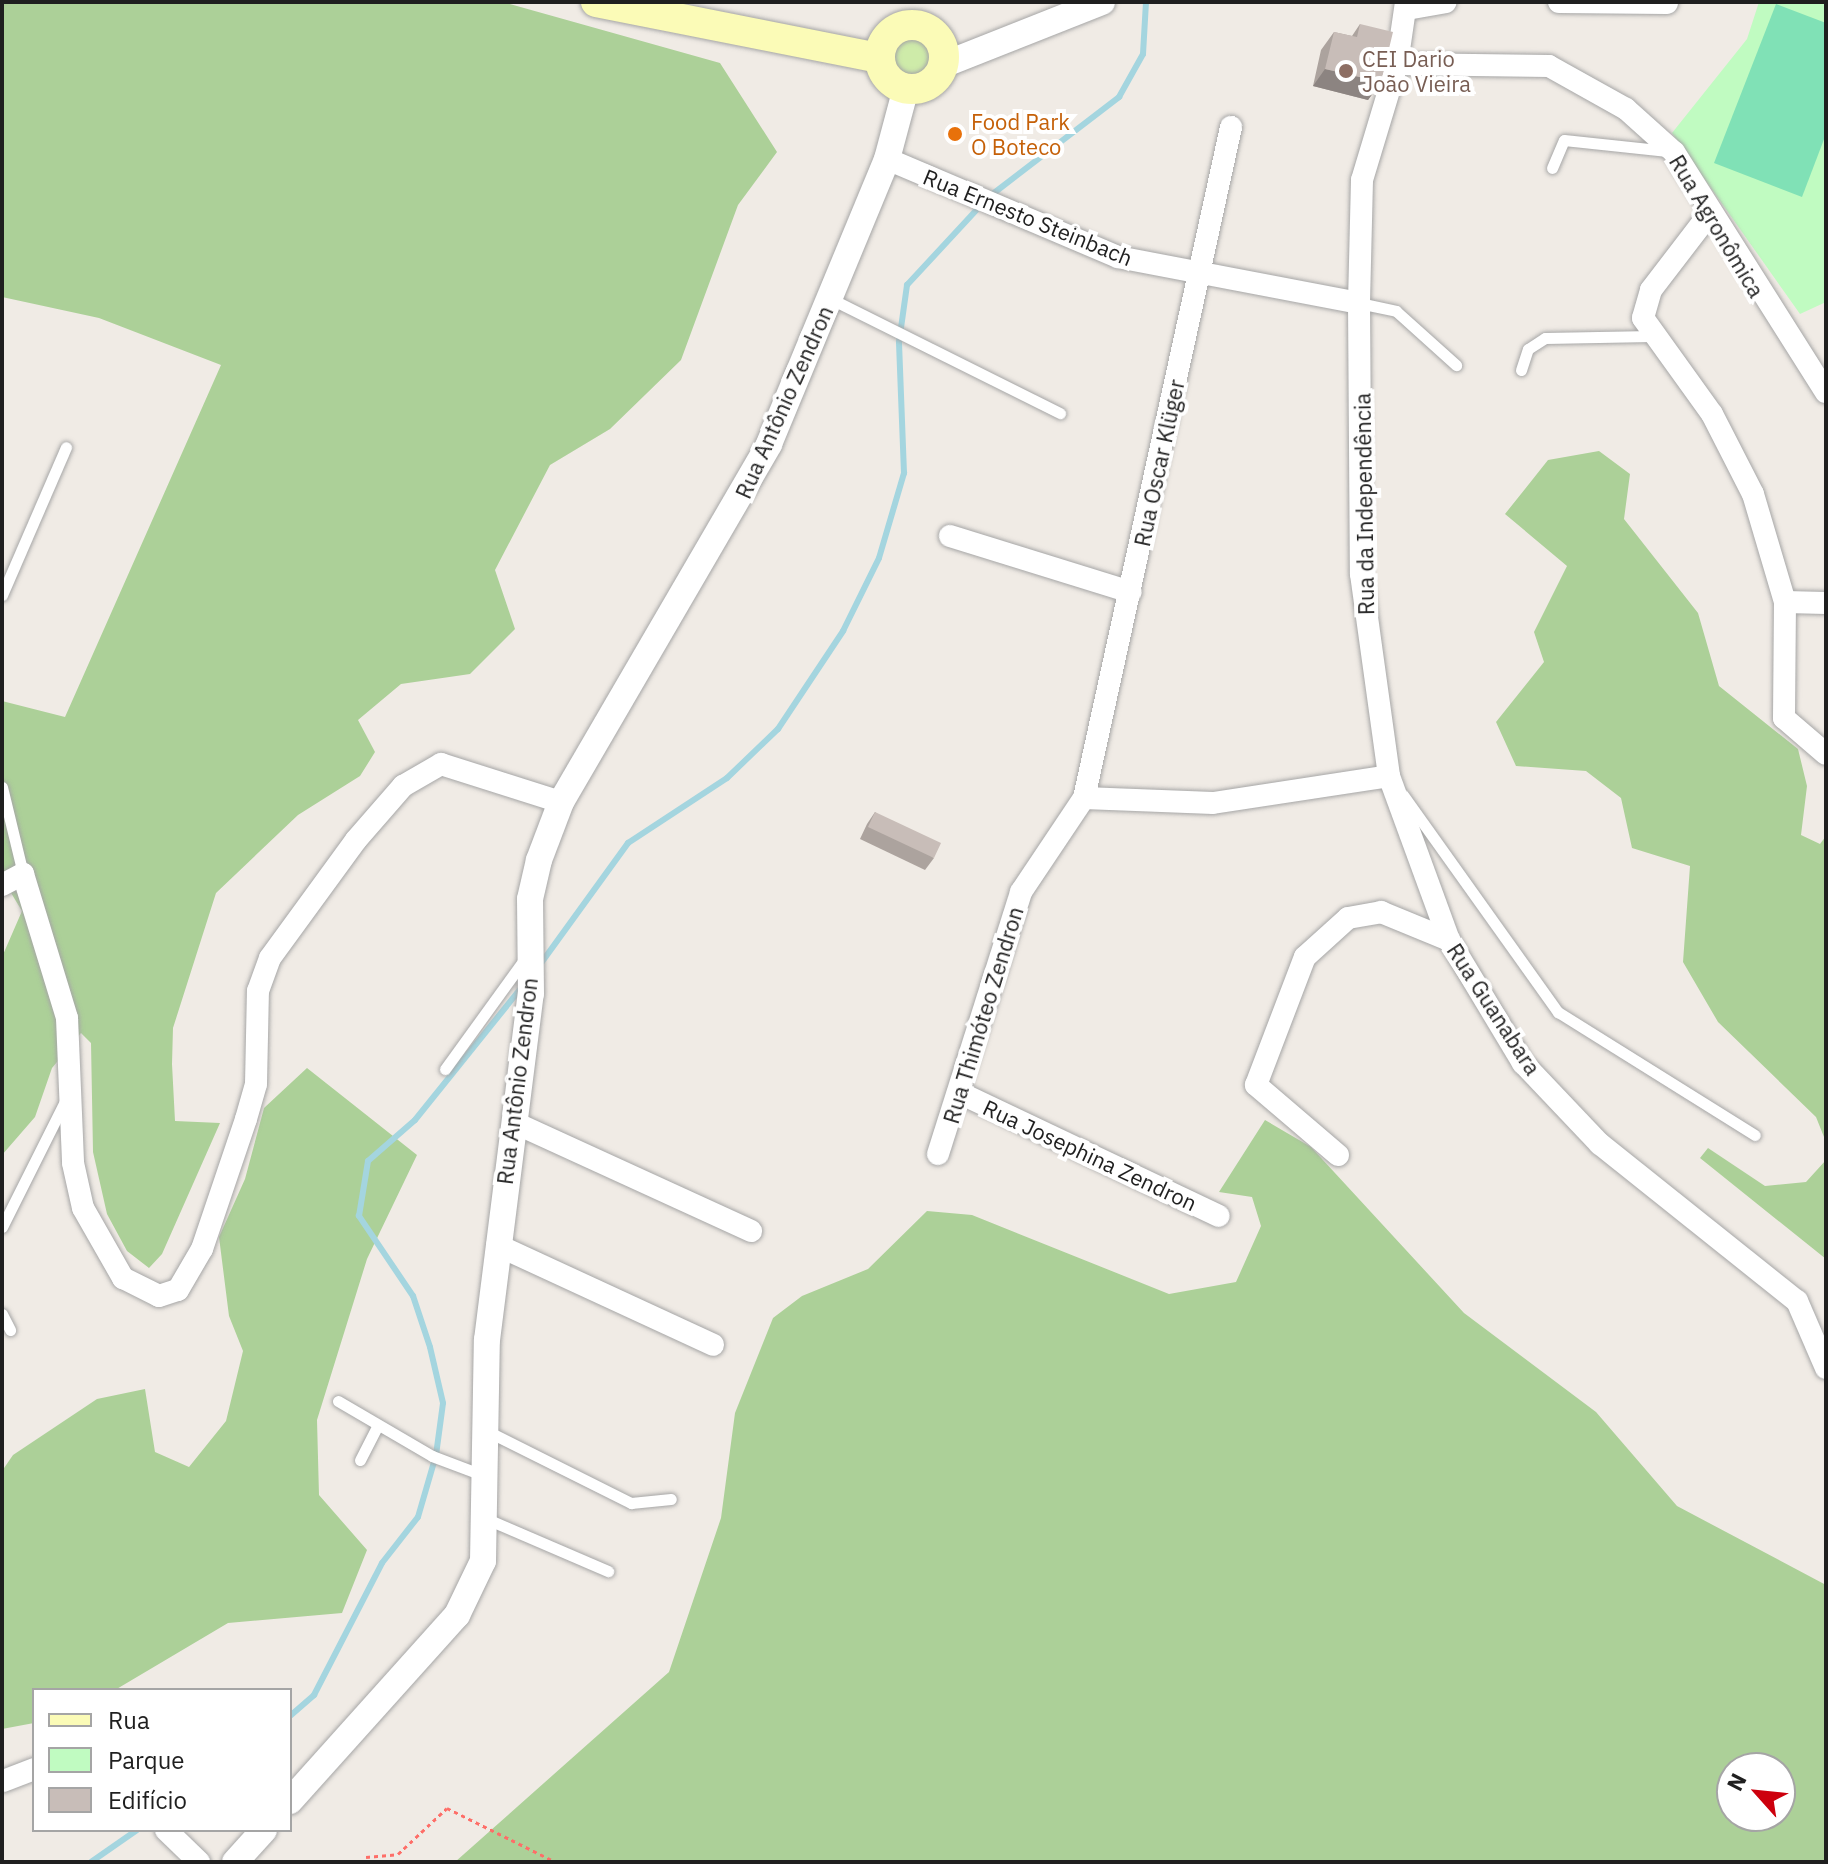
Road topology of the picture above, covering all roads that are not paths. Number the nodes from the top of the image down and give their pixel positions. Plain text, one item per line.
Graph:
1 (596, 2) edge
2 (1102, 2) edge
3 (1445, 2) edge
4 (1559, 2) edge
5 (1667, 3) edge
6 (1406, 6) edge
7 (912, 13) edge
8 (880, 58) junction
9 (1397, 64) junction
10 (943, 65) junction
11 (906, 88) junction
12 (1231, 127) dead end
13 (1674, 152) junction
14 (887, 159) junction
15 (1552, 168) dead end
16 (1710, 213) junction
17 (1198, 277) junction
18 (831, 299) junction
19 (1359, 303) junction
20 (1652, 336) junction
21 (1456, 365) dead end
22 (1521, 370) dead end
23 (1826, 392) edge
24 (1060, 413) dead end
25 (66, 447) dead end
26 (950, 536) dead end
27 (1131, 592) junction
28 (2, 595) edge
29 (1785, 602) junction
30 (1826, 603) edge
31 (1826, 754) edge
32 (1389, 776) junction
33 (2, 787) edge
34 (1084, 798) junction
35 (561, 802) junction
36 (23, 874) junction
37 (2, 885) edge
38 (1449, 940) junction
39 (530, 970) junction
40 (445, 1069) dead end
41 (69, 1094) junction
42 (962, 1094) junction
43 (513, 1122) junction
44 (1755, 1135) dead end
45 (938, 1154) dead end
46 (1338, 1155) dead end
47 (1219, 1216) dead end
48 (2, 1227) edge
49 (751, 1231) dead end
50 (497, 1245) junction
51 (2, 1314) edge
52 (10, 1330) dead end
53 (713, 1345) dead end
54 (1826, 1368) edge
55 (338, 1401) dead end
56 (377, 1426) junction
57 (489, 1432) junction
58 (360, 1460) dead end
59 (490, 1478) junction
60 (671, 1499) dead end
61 (487, 1519) junction
62 (608, 1571) dead end
63 (32, 1770) edge
64 (3, 1781) edge
65 (292, 1799) edge
66 (262, 1832) edge
67 (169, 1833) edge
68 (199, 1862) edge
69 (235, 1862) edge

1 - 8 main road
2 - 10 street
3 - 6 street
4 - 5 street
6 - 9 street, Rua da Independência
7 - 8 main road
7 - 10 main road
8 - 11 main road
9 - 13 street, Rua Agronômica
9 - 19 street, Rua da Independência
10 - 11 main road
11 - 14 street, Rua Antônio Zendron
12 - 17 street, Rua Oscar Klüger
13 - 15 lane
13 - 16 street, Rua Agronômica
14 - 17 street, Rua Ernesto Steinbach
14 - 18 street, Rua Antônio Zendron
16 - 20 street
16 - 23 street, Rua Agronômica
17 - 19 street, Rua Ernesto Steinbach
17 - 27 street, Rua Oscar Klüger
18 - 24 lane
18 - 35 street, Rua Antônio Zendron
19 - 21 lane
19 - 32 street, Rua da Independência
20 - 22 lane
20 - 29 street
25 - 28 lane
26 - 27 street
27 - 34 street, Rua Oscar Klüger
29 - 30 street
29 - 31 street
32 - 34 street
32 - 38 street, Rua Guanabara
32 - 44 lane, Rua da Independência
33 - 36 lane
34 - 42 street, Rua Thimóteo Zendron
35 - 39 street, Rua Antônio Zendron
35 - 41 street
36 - 37 street
36 - 41 street
38 - 46 street
38 - 54 street, Rua Guanabara
39 - 40 lane
39 - 43 street, Rua Antônio Zendron
41 - 48 lane
42 - 45 street, Rua Thimóteo Zendron
42 - 47 street, Rua Josephina Zendron
43 - 49 street
43 - 50 street, Rua Antônio Zendron
50 - 53 street
50 - 57 street, Rua Antônio Zendron
51 - 52 lane
55 - 56 lane
56 - 58 lane
56 - 59 lane
57 - 59 street, Rua Antônio Zendron
57 - 60 lane
59 - 61 street, Rua Antônio Zendron
61 - 62 lane
61 - 65 street, Rua Antônio Zendron
63 - 64 street
66 - 69 street
67 - 68 street

